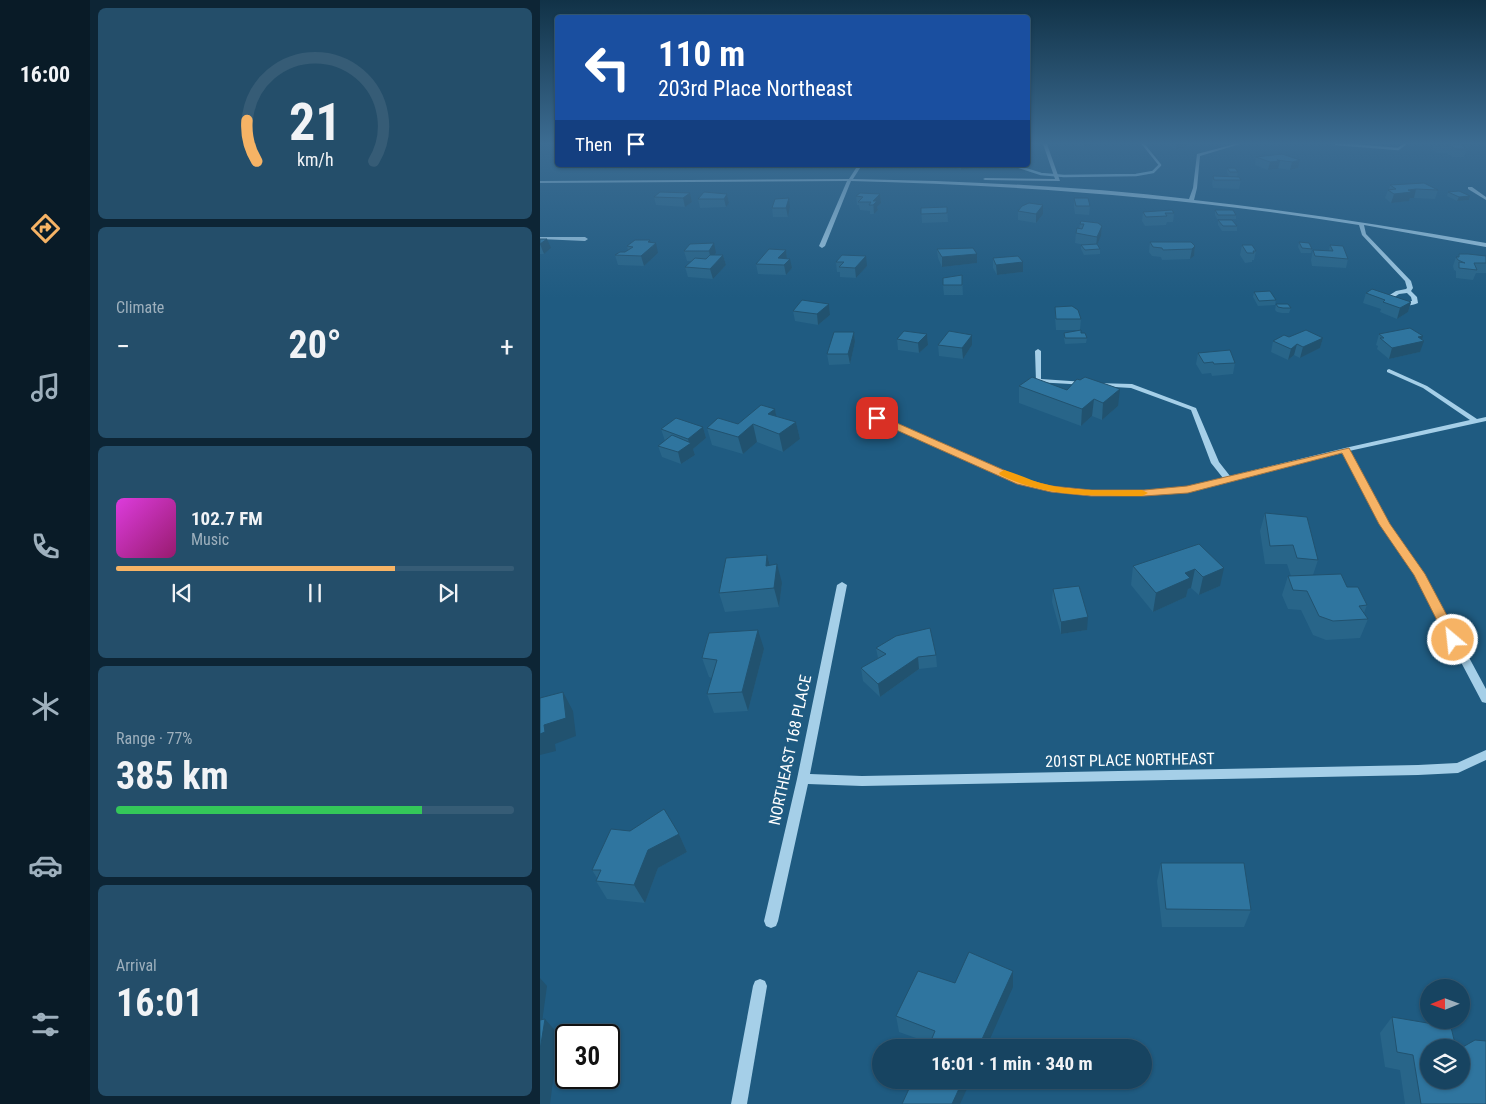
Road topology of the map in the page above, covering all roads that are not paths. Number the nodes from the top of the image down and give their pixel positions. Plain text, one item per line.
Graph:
1 (843, 196) edge
2 (1128, 196) edge
3 (1192, 196) edge
4 (1191, 201) junction
5 (1361, 224) junction
6 (540, 238) edge
7 (585, 239) dead end
8 (1486, 245) edge
9 (822, 246) dead end
10 (1408, 291) dead end
11 (1038, 351) dead end
12 (1389, 371) dead end
13 (877, 418) dead end
14 (1486, 419) edge
15 (1476, 421) junction
16 (1345, 450) junction
17 (1228, 478) junction
18 (842, 585) dead end
19 (1486, 699) edge
20 (1486, 755) edge
21 (802, 779) junction
22 (771, 921) dead end
23 (760, 986) dead end
24 (739, 1104) edge

1 - 9 street
2 - 4 street
3 - 4 street
4 - 5 street
5 - 8 street
5 - 10 street
6 - 7 street
11 - 17 street
12 - 15 street
13 - 17 street
14 - 15 street
15 - 16 street
16 - 17 street
16 - 19 street
18 - 21 street, NORTHEAST 168 PLACE
20 - 21 street, 201ST PLACE NORTHEAST
21 - 22 street, NORTHEAST 168 PLACE
23 - 24 street

